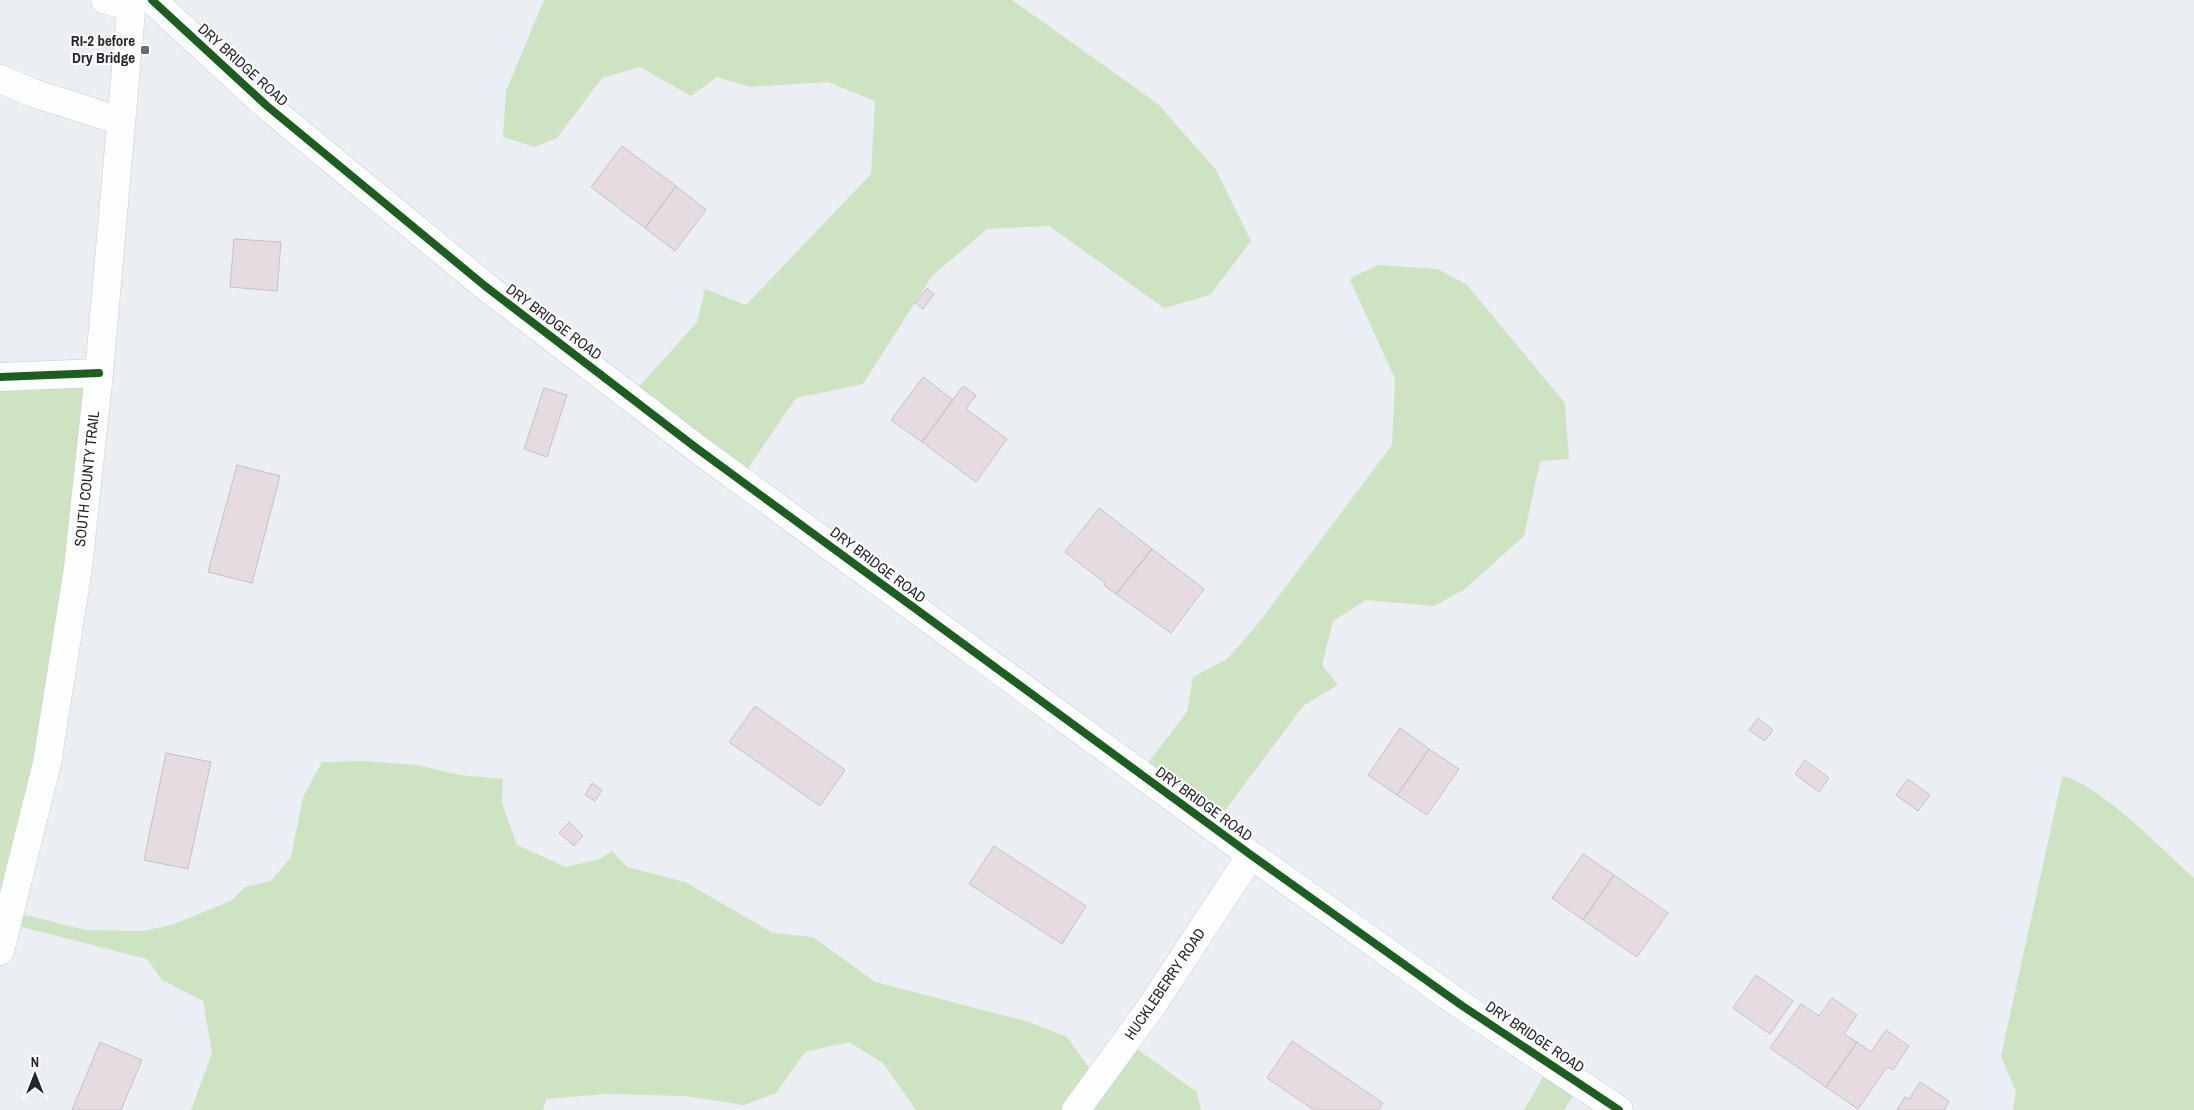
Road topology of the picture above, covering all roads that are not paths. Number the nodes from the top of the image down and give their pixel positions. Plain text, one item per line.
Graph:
1 (105, 0) edge
2 (138, 2) edge
3 (0, 79) edge
4 (121, 121) junction
5 (99, 373) junction
6 (0, 378) edge
7 (1251, 856) junction
8 (0, 950) edge
9 (1076, 1110) edge
10 (1619, 1110) edge

1 - 2 street
2 - 4 street, SOUTH COUNTY TRAIL
2 - 7 street, DRY BRIDGE ROAD
3 - 4 street
4 - 5 street, SOUTH COUNTY TRAIL
5 - 6 street
5 - 8 street, SOUTH COUNTY TRAIL
7 - 9 street, HUCKLEBERRY ROAD
7 - 10 street, DRY BRIDGE ROAD

